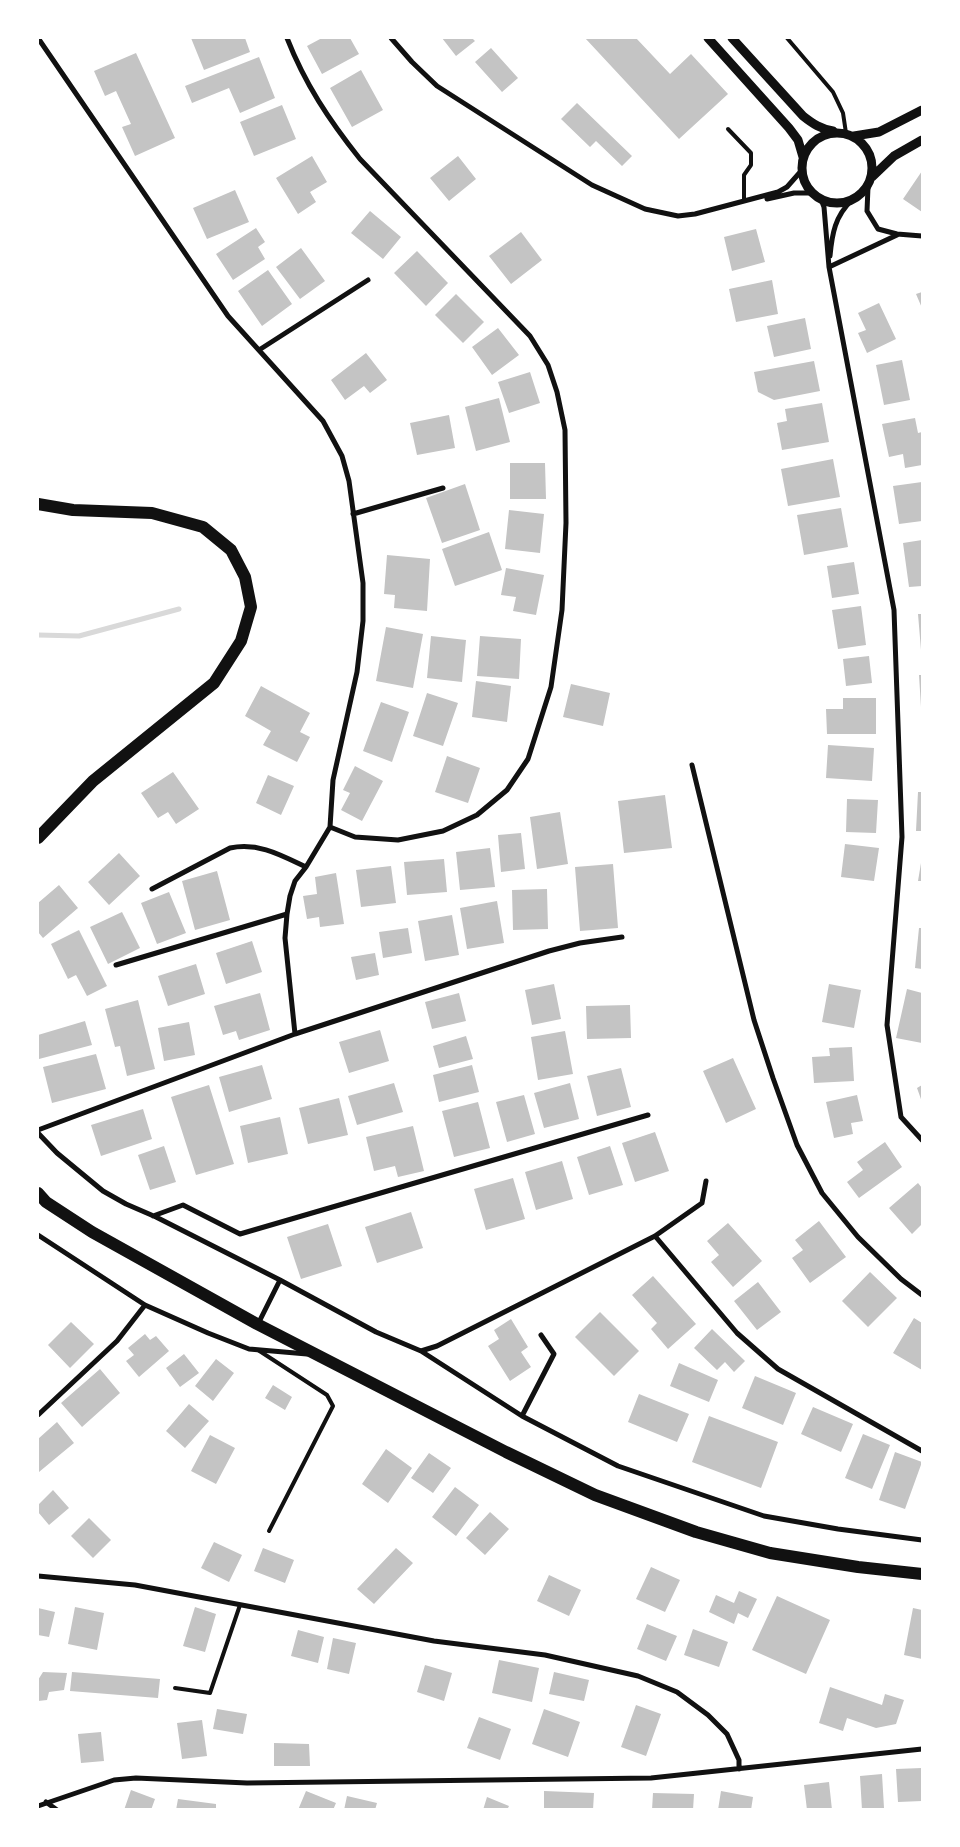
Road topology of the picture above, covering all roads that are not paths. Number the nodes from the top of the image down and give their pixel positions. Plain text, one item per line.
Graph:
1 (38, 38) edge
2 (288, 38) edge
3 (391, 38) edge
4 (708, 38) edge
5 (732, 38) edge
6 (787, 38) edge
7 (922, 110) edge
8 (728, 129) dead end
9 (845, 134) junction
10 (922, 140) edge
11 (803, 158) junction
12 (802, 170) junction
13 (872, 177) junction
14 (868, 187) junction
15 (812, 193) junction
16 (821, 199) junction
17 (852, 200) junction
18 (744, 201) junction
19 (897, 234) junction
20 (922, 236) edge
21 (829, 267) junction
22 (368, 280) dead end
23 (259, 350) junction
24 (443, 488) dead end
25 (38, 504) edge
26 (353, 514) junction
27 (692, 765) dead end
28 (330, 826) junction
29 (38, 838) edge
30 (306, 866) junction
31 (152, 888) dead end
32 (287, 914) junction
33 (622, 936) dead end
34 (116, 965) dead end
35 (296, 1034) junction
36 (648, 1115) dead end
37 (38, 1131) edge
38 (922, 1140) edge
39 (706, 1180) dead end
40 (38, 1193) edge
41 (153, 1216) junction
42 (38, 1235) edge
43 (655, 1236) junction
44 (280, 1280) junction
45 (922, 1294) edge
46 (145, 1305) junction
47 (257, 1324) junction
48 (541, 1335) dead end
49 (257, 1350) junction
50 (421, 1352) junction
51 (318, 1356) junction
52 (38, 1415) edge
53 (522, 1416) junction
54 (922, 1451) edge
55 (269, 1531) dead end
56 (922, 1540) edge
57 (922, 1574) edge
58 (38, 1576) edge
59 (240, 1605) junction
60 (175, 1688) dead end
61 (922, 1749) edge
62 (739, 1769) junction
63 (46, 1802) junction
64 (38, 1806) edge
65 (57, 1810) edge

1 - 23 street
2 - 28 street
3 - 18 street
4 - 11 street
5 - 9 street
6 - 9 lane
7 - 9 street
8 - 18 lane
9 - 11 street
9 - 13 street
10 - 13 street
11 - 12 street
12 - 15 street
12 - 18 street
13 - 14 street
14 - 17 street
14 - 19 street
15 - 16 street
15 - 18 street
16 - 17 street
16 - 21 street
17 - 21 street
19 - 20 street
19 - 21 street
21 - 38 street
22 - 23 street
23 - 26 street
24 - 26 street
25 - 29 main road
26 - 28 street
27 - 45 street
28 - 30 street
30 - 31 street
30 - 32 street
32 - 34 street
32 - 35 street
33 - 35 street
35 - 37 street
36 - 41 street
37 - 41 street
39 - 43 street
40 - 47 main road
41 - 44 street
42 - 46 street
43 - 50 street
43 - 54 street
44 - 47 street
44 - 50 street
46 - 49 street
46 - 52 street
47 - 51 main road
48 - 53 street
49 - 51 street
49 - 55 lane
50 - 53 street
51 - 57 main road
53 - 56 street
58 - 59 street
59 - 60 lane
59 - 62 street
61 - 62 street
62 - 63 street
63 - 64 street
63 - 65 street

